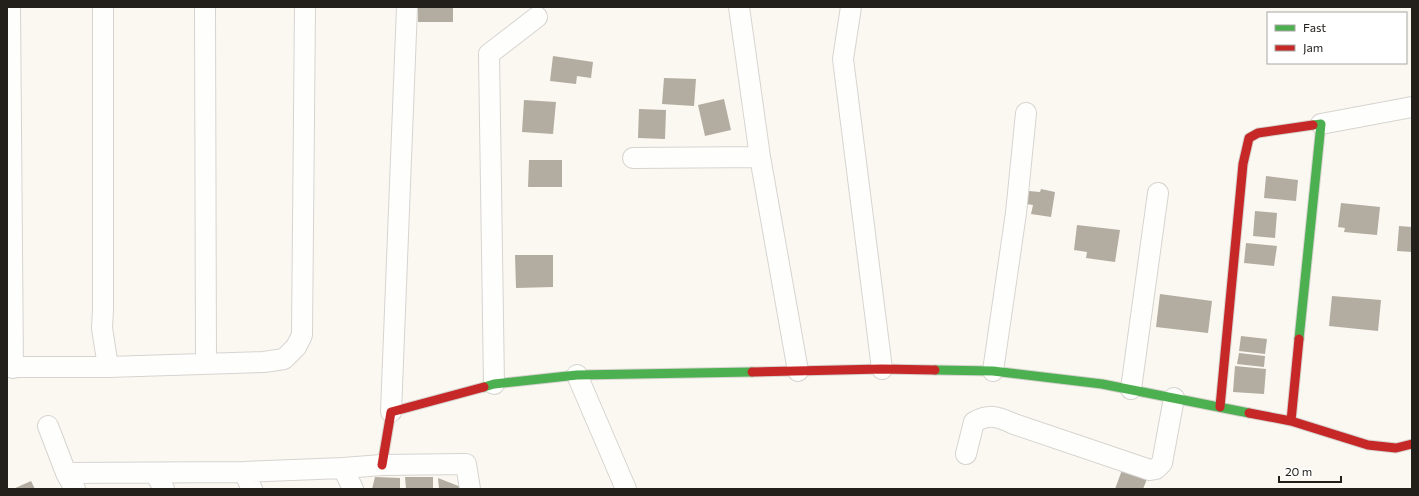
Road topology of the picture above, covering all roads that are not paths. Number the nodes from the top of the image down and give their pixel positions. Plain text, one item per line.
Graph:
1 (10, 7) edge
2 (103, 7) edge
3 (204, 7) edge
4 (305, 7) edge
5 (407, 7) edge
6 (740, 7) edge
7 (851, 7) edge
8 (537, 17) dead end
9 (1412, 107) edge
10 (1026, 113) dead end
11 (1321, 124) junction
12 (760, 157) junction
13 (633, 158) dead end
14 (9, 176) edge
15 (1158, 193) dead end
16 (10, 269) edge
17 (206, 364) junction
18 (108, 367) junction
19 (10, 368) edge
20 (882, 369) junction
21 (798, 371) junction
22 (993, 371) junction
23 (577, 375) junction
24 (494, 384) junction
25 (1131, 389) junction
26 (1174, 398) junction
27 (1220, 407) junction
28 (391, 412) junction
29 (1291, 421) junction
30 (48, 426) dead end
31 (1412, 444) edge
32 (966, 454) dead end
33 (382, 465) junction
34 (343, 468) junction
35 (70, 481) edge
36 (160, 481) edge
37 (248, 481) edge
38 (353, 489) edge
39 (470, 489) edge
40 (626, 489) edge

1 - 14 street
2 - 18 street
3 - 17 street
4 - 17 street
5 - 28 street
6 - 12 street
7 - 20 street
8 - 24 street
9 - 11 street
10 - 22 street
11 - 27 street
11 - 29 street
12 - 13 street
12 - 21 street
14 - 16 street
15 - 25 street
16 - 19 street
17 - 18 street
18 - 19 street
20 - 21 street
20 - 22 street
21 - 23 street
22 - 25 street
23 - 24 street
23 - 40 street
24 - 28 street
25 - 26 street
26 - 27 street
26 - 32 street
27 - 29 street
28 - 33 street
29 - 31 street
30 - 35 street
33 - 34 street
33 - 39 street
34 - 37 street
34 - 38 street
35 - 36 street
36 - 37 street

